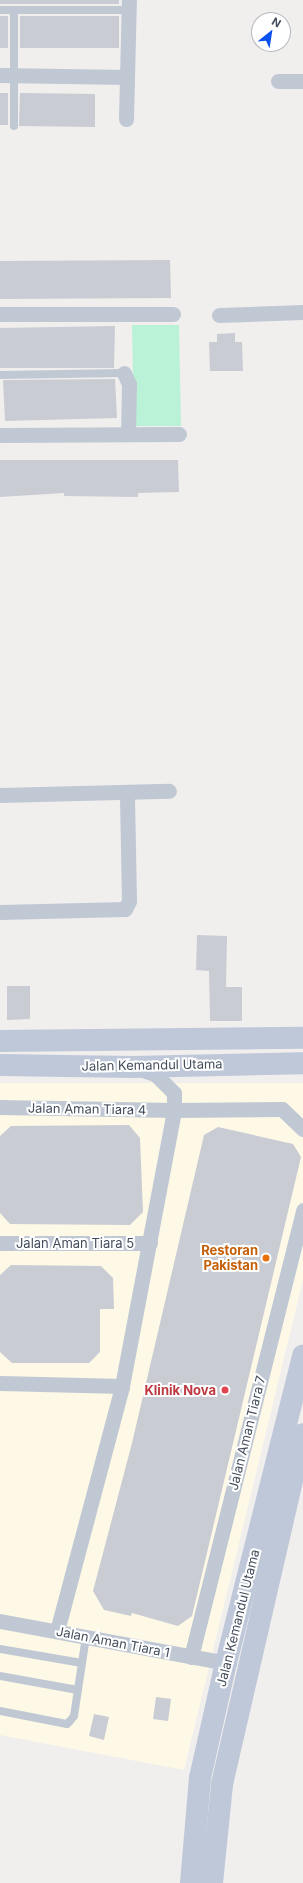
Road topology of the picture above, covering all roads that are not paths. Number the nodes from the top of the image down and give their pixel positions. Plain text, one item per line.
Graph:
1 (129, 5) edge
2 (0, 10) edge
3 (14, 10) junction
4 (7, 75) edge
5 (127, 77) junction
6 (278, 81) dead end
7 (303, 81) edge
8 (126, 119) dead end
9 (14, 126) dead end
10 (303, 312) edge
11 (0, 314) edge
12 (173, 314) dead end
13 (219, 315) dead end
14 (124, 373) joint
15 (0, 375) edge
16 (128, 434) junction
17 (179, 434) dead end
18 (0, 435) edge
19 (127, 792) junction
20 (169, 792) dead end
21 (0, 795) edge
22 (0, 912) edge
23 (303, 1038) edge
24 (0, 1041) edge
25 (303, 1063) edge
26 (0, 1065) edge
27 (133, 1067) junction
28 (0, 1107) edge
29 (174, 1110) junction
30 (303, 1129) edge
31 (303, 1210) edge
32 (0, 1243) edge
33 (150, 1243) junction
34 (303, 1356) edge
35 (0, 1383) edge
36 (122, 1386) junction
37 (294, 1461) edge
38 (0, 1621) edge
39 (57, 1632) junction
40 (86, 1637) junction
41 (0, 1649) edge
42 (190, 1657) junction
43 (82, 1663) junction
44 (226, 1663) junction
45 (0, 1676) edge
46 (78, 1690) junction
47 (0, 1710) edge
48 (191, 1883) edge
49 (212, 1883) edge

1 - 3 lane
1 - 5 street
2 - 3 lane
3 - 4 lane
4 - 5 street
4 - 9 lane
5 - 8 street
6 - 7 street
10 - 13 street
11 - 12 street
14 - 15 lane
14 - 16 street
16 - 17 street
16 - 18 street
19 - 20 street
19 - 21 street
19 - 22 street
23 - 24 street, Jalan Kemandul Utama
25 - 27 street, Jalan Kemandul Utama
26 - 27 street, Jalan Kemandul Utama
27 - 29 street
28 - 29 street, Jalan Aman Tiara 4
29 - 30 street
29 - 33 street
31 - 42 street, Jalan Aman Tiara 7
32 - 33 street, Jalan Aman Tiara 5
33 - 36 street
34 - 37 street, Jalan Kemandul Utama
35 - 36 street
36 - 39 street
37 - 44 street, Jalan Kemandul Utama
37 - 49 street, Jalan Kemandul Utama
38 - 39 street, Jalan Aman Tiara 1
39 - 40 street, Jalan Aman Tiara 1
40 - 42 street, Jalan Aman Tiara 1
40 - 43 lane
41 - 43 lane
42 - 44 street, Jalan Aman Tiara 1
43 - 46 lane
44 - 48 street, Jalan Kemandul Utama
45 - 46 lane
46 - 47 lane

